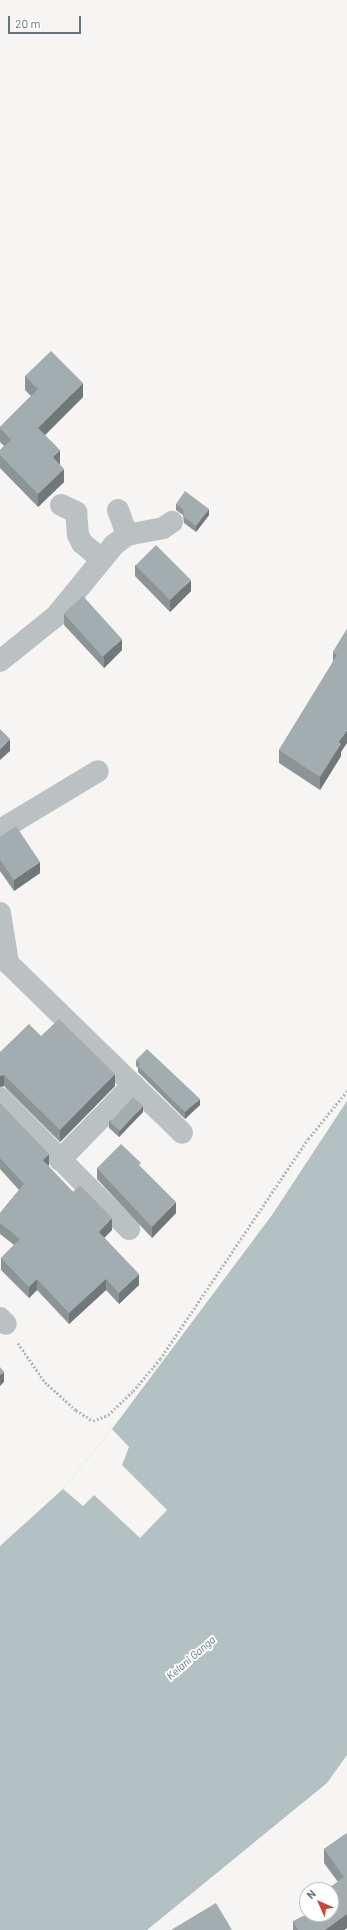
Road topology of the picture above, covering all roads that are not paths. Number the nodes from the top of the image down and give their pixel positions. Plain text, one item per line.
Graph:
1 (61, 505) dead end
2 (118, 510) dead end
3 (172, 522) dead end
4 (127, 535) junction
5 (102, 560) junction
6 (0, 661) edge
7 (98, 771) dead end
8 (0, 830) edge
9 (0, 913) edge
10 (4, 967) edge
11 (133, 1085) junction
12 (0, 1098) edge
13 (182, 1133) dead end
14 (60, 1160) junction
15 (129, 1229) dead end

1 - 5 street
2 - 4 street
3 - 4 street
4 - 5 street
5 - 6 street
7 - 8 street
9 - 10 street
10 - 11 street
11 - 13 street
11 - 14 street
12 - 14 street
14 - 15 street

